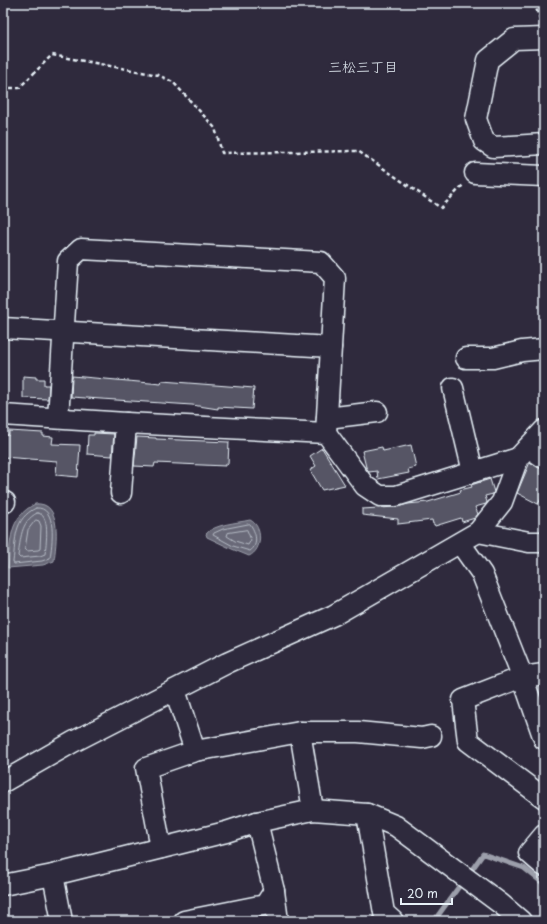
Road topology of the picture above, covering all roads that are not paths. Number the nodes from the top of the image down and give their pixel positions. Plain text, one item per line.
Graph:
1 (543, 31) edge
2 (544, 144) edge
3 (475, 172) road end
4 (544, 176) edge
5 (3, 328) edge
6 (64, 332) junction
7 (331, 347) junction
8 (544, 349) edge
9 (466, 358) dead end
10 (453, 388) dead end
11 (377, 412) dead end
12 (3, 415) edge
13 (58, 418) junction
14 (126, 423) junction
15 (327, 425) junction
16 (544, 430) edge
17 (530, 455) edge
18 (473, 472) junction
19 (121, 494) dead end
20 (478, 532) junction
21 (544, 542) edge
22 (460, 543) junction
23 (544, 674) edge
24 (522, 677) junction
25 (175, 690) junction
26 (300, 732) junction
27 (431, 736) dead end
28 (544, 739) edge
29 (195, 751) junction
30 (3, 782) edge
31 (544, 798) edge
32 (313, 810) junction
33 (367, 814) junction
34 (257, 822) junction
35 (544, 835) edge
36 (161, 848) junction
37 (544, 866) edge
38 (53, 875) junction
39 (3, 885) edge
40 (274, 890) junction
41 (62, 921) edge
42 (184, 921) edge
43 (278, 921) edge
44 (393, 921) edge
45 (521, 921) edge

1 - 2 street
3 - 4 street
5 - 6 street
6 - 7 street
6 - 7 street
6 - 13 street
7 - 15 street
8 - 9 street
10 - 18 street
11 - 15 street
12 - 13 street
13 - 14 street
14 - 15 street
14 - 19 street
15 - 18 street
16 - 17 street
17 - 18 street
17 - 20 street
20 - 21 street
20 - 22 street
22 - 24 street
22 - 25 street
23 - 24 street
24 - 28 street
24 - 31 street
25 - 29 street
25 - 30 street
26 - 27 street
26 - 29 street
26 - 32 street
29 - 36 street
32 - 33 street
32 - 34 street
33 - 44 street
33 - 45 street
34 - 36 street
34 - 40 street
35 - 37 street
36 - 38 street
38 - 39 street
38 - 41 street
40 - 42 street
40 - 43 street

